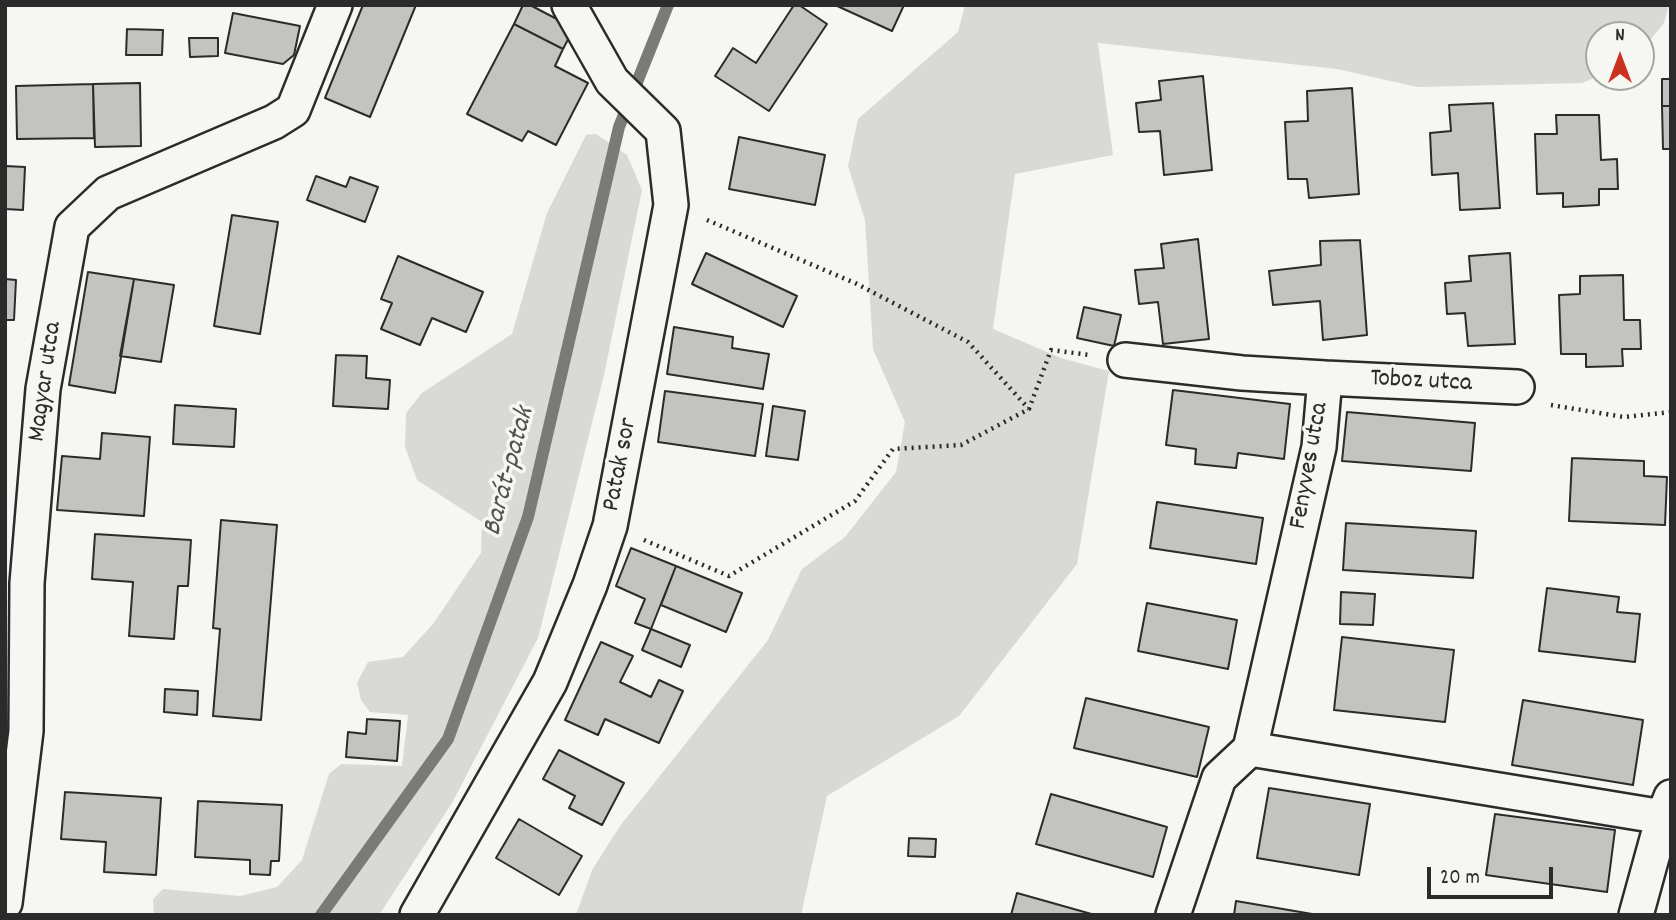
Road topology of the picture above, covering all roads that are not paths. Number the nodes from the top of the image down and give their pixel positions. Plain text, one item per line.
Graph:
1 (335, 5) edge
2 (569, 5) edge
3 (1125, 360) dead end
4 (1325, 378) junction
5 (1517, 387) road end
6 (1250, 749) junction
7 (1667, 807) edge
8 (5, 903) edge
9 (417, 915) edge
10 (1173, 915) edge
11 (1636, 915) edge

1 - 8 street, Magyar utca
2 - 9 street, Patak sor
3 - 4 street, Fenyves utca
4 - 5 street, Toboz utca
4 - 6 street, Fenyves utca
6 - 7 street
6 - 10 street
7 - 11 street

